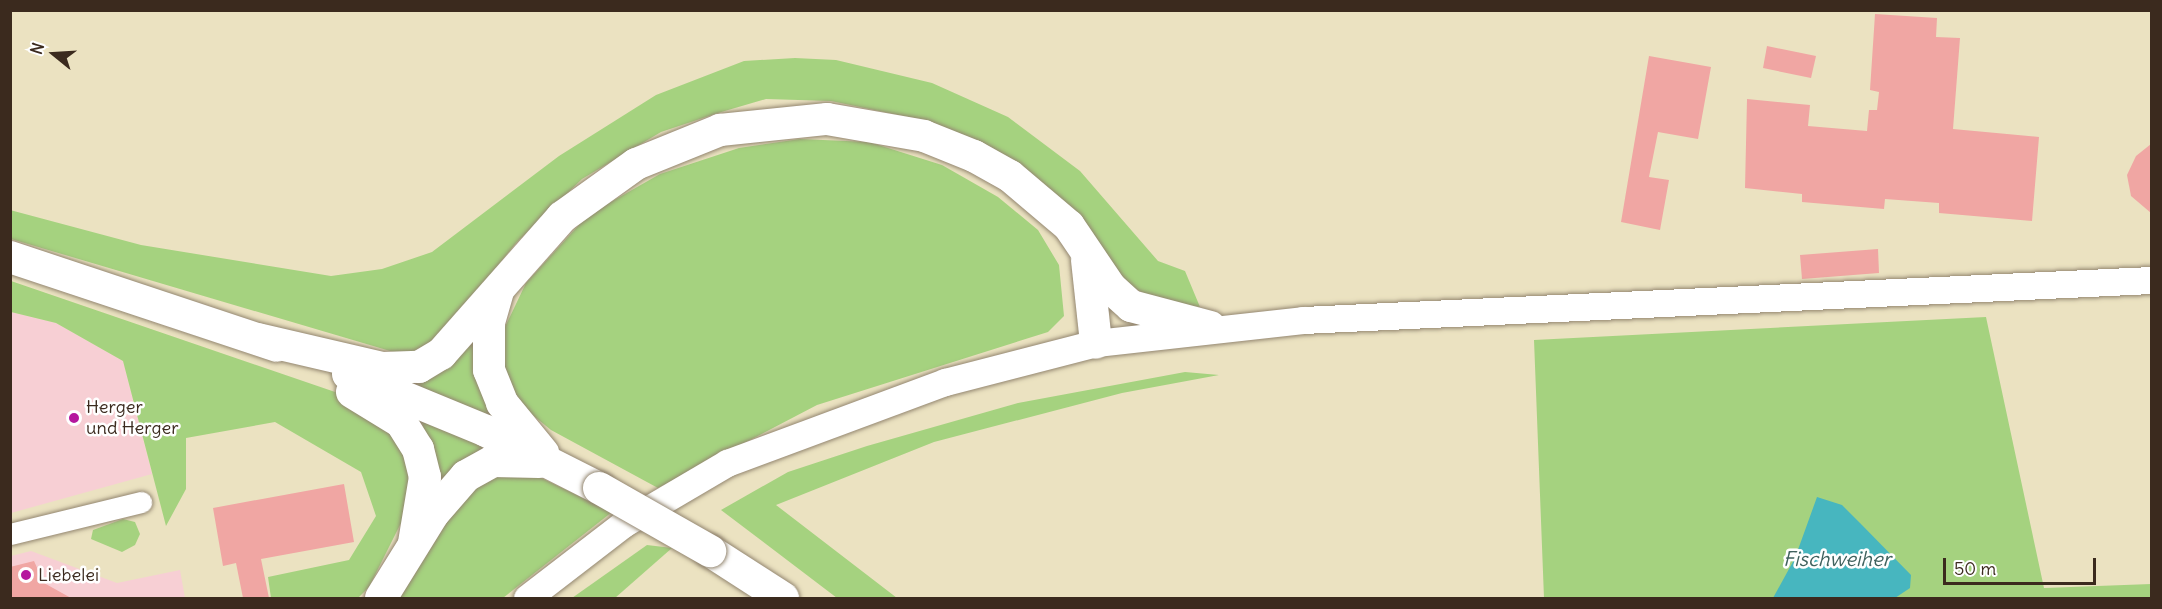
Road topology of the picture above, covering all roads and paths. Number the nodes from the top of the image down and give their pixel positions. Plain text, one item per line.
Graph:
1 (1086, 253) junction
2 (10, 257) edge
3 (2151, 280) edge
4 (499, 286) junction
5 (1210, 327) junction
6 (258, 339) junction
7 (1096, 343) junction
8 (551, 463) junction
9 (141, 502) dead end
10 (10, 534) edge
11 (414, 543) junction
12 (381, 598) edge
13 (527, 598) edge
14 (783, 598) edge

1 - 4 highway
1 - 5 highway
1 - 7 highway
2 - 6 highway
3 - 5 main road
4 - 6 highway
4 - 8 highway
5 - 7 main road
6 - 8 highway
6 - 11 highway
7 - 13 main road
8 - 11 highway
8 - 14 highway, bridge
9 - 10 street
11 - 12 highway

